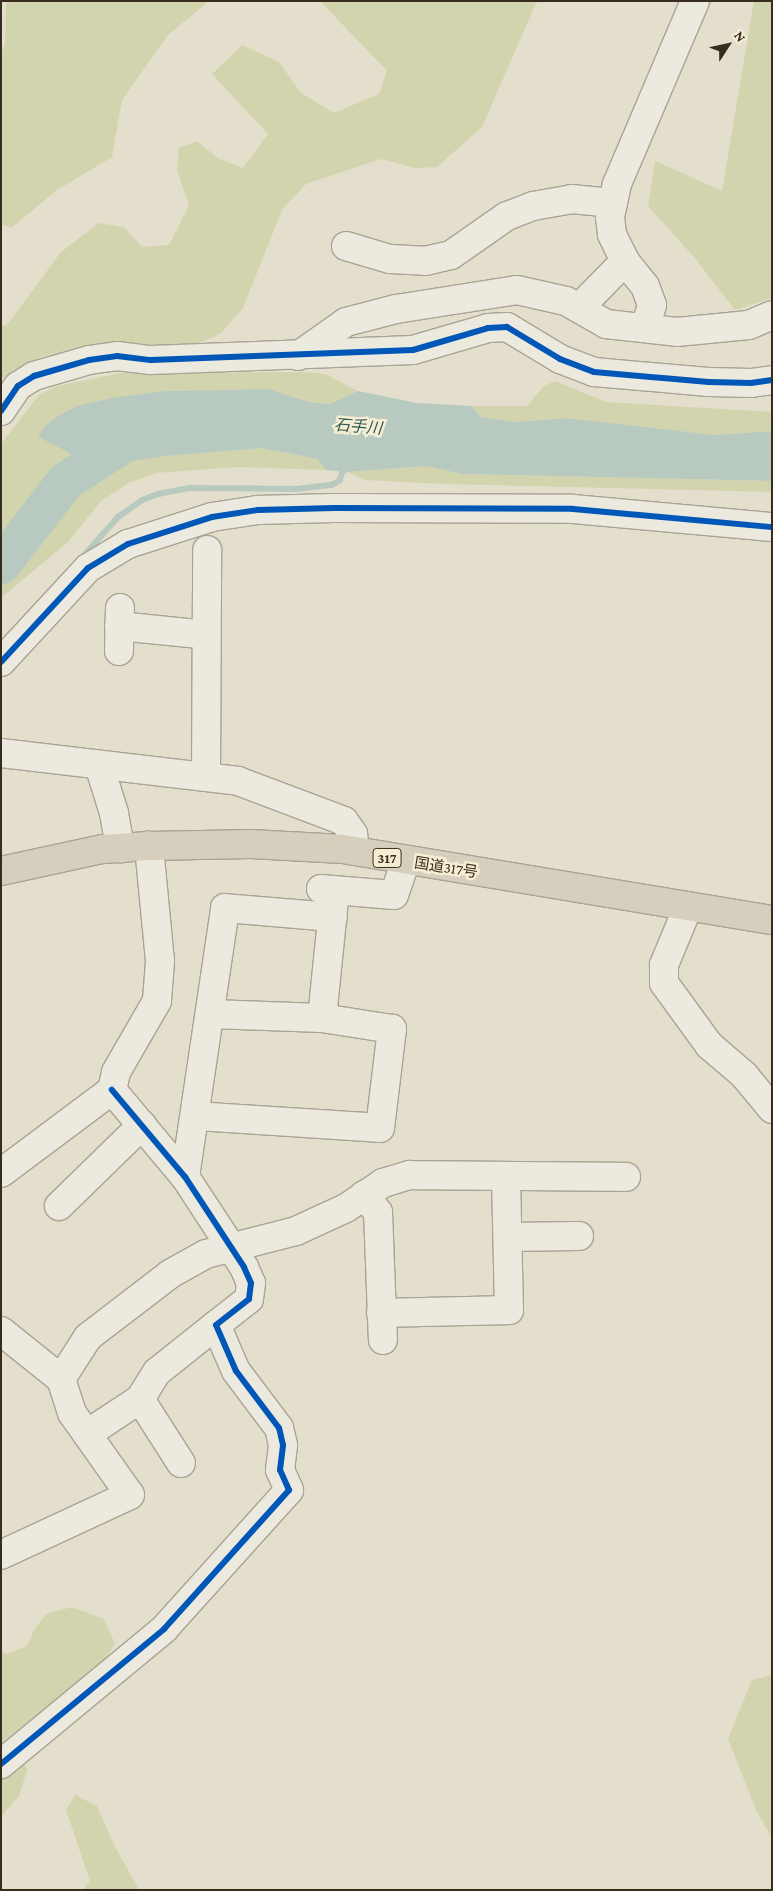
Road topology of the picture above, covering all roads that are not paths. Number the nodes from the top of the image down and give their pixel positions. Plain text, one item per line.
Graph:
1 (695, 1) edge
2 (613, 203) junction
3 (346, 246) dead end
4 (625, 261) junction
5 (579, 308) junction
6 (772, 316) edge
7 (645, 328) junction
8 (297, 357) junction
9 (772, 380) edge
10 (1, 411) edge
11 (772, 526) edge
12 (207, 550) dead end
13 (119, 629) dead end
14 (207, 635) junction
15 (1, 662) edge
16 (1, 753) edge
17 (99, 765) junction
18 (206, 777) junction
19 (149, 846) junction
20 (120, 848) junction
21 (355, 851) junction
22 (406, 861) junction
23 (1, 871) edge
24 (330, 899) junction
25 (688, 907) junction
26 (772, 920) edge
27 (211, 1014) junction
28 (322, 1018) junction
29 (112, 1090) junction
30 (772, 1108) edge
31 (196, 1116) junction
32 (142, 1125) junction
33 (1, 1173) edge
34 (506, 1176) junction
35 (185, 1177) junction
36 (626, 1177) dead end
37 (364, 1196) junction
38 (59, 1206) dead end
39 (579, 1236) dead end
40 (508, 1237) junction
41 (232, 1247) junction
42 (381, 1314) junction
43 (216, 1325) junction
44 (1, 1331) edge
45 (383, 1340) dead end
46 (61, 1379) junction
47 (140, 1399) junction
48 (87, 1434) junction
49 (181, 1463) dead end
50 (1, 1555) edge
51 (1, 1764) edge

1 - 2 street
2 - 3 street
2 - 4 street
4 - 5 street
4 - 7 street
5 - 7 street
5 - 8 street
6 - 7 street
8 - 9 street
8 - 10 street
11 - 15 street
12 - 14 street
13 - 14 street
14 - 18 street
16 - 17 street
17 - 18 street
17 - 20 street
18 - 21 street
19 - 20 highway, 国道317号 / 317
19 - 21 highway, 国道317号 / 317
19 - 29 street
20 - 23 highway, 国道317号 / 317
21 - 22 highway, 国道317号 / 317
22 - 24 street
22 - 25 highway, 国道317号 / 317
24 - 27 street
24 - 28 street
25 - 26 highway, 国道317号 / 317
25 - 30 street
27 - 28 street
27 - 31 street
28 - 31 street
29 - 32 street
29 - 33 street
31 - 35 street
32 - 35 street
32 - 38 street
34 - 36 street
34 - 37 street
34 - 40 street
35 - 41 street
37 - 41 street
37 - 42 street
39 - 40 street
40 - 42 street
41 - 43 street
41 - 46 street
42 - 45 street
43 - 47 street
43 - 51 street
44 - 46 street
46 - 48 street
47 - 48 street
47 - 49 street
48 - 50 street

